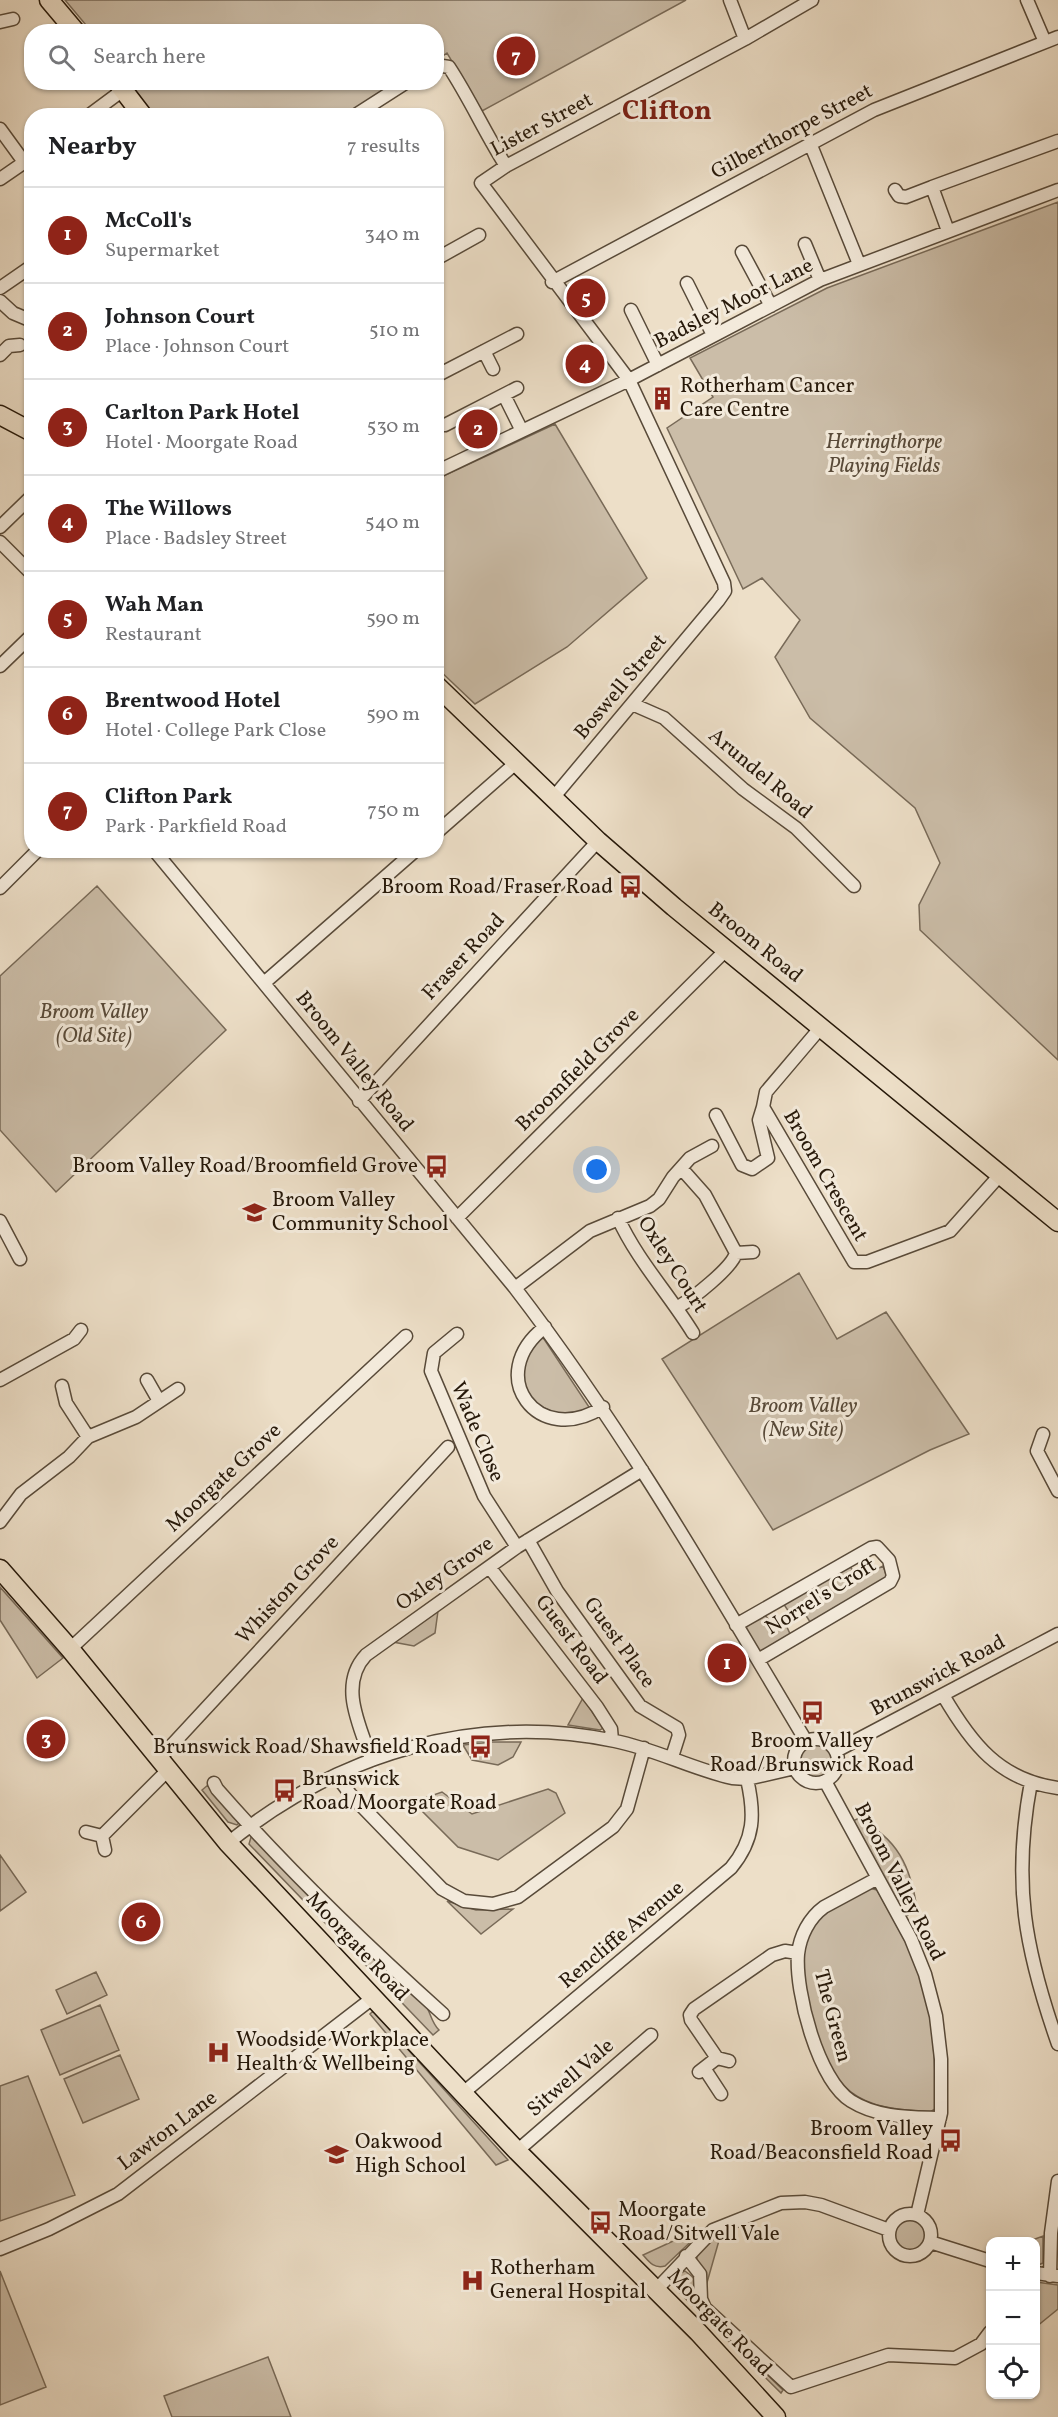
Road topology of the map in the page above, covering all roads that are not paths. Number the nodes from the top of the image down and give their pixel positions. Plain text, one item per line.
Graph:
1 (49, 0) edge
2 (730, 0) edge
3 (812, 0) edge
4 (1027, 0) edge
5 (69, 24) edge
6 (1058, 37) edge
7 (745, 39) junction
8 (1045, 42) junction
9 (444, 66) edge
10 (116, 90) edge
11 (123, 90) edge
12 (395, 90) edge
13 (97, 108) edge
14 (137, 108) edge
15 (366, 108) edge
16 (0, 129) edge
17 (1058, 141) edge
18 (810, 143) junction
19 (24, 155) edge
20 (24, 162) edge
21 (506, 166) junction
22 (0, 180) edge
23 (932, 187) junction
24 (895, 190) dead end
25 (1058, 190) edge
26 (948, 231) junction
27 (479, 235) dead end
28 (805, 244) dead end
29 (742, 252) dead end
30 (444, 255) edge
31 (859, 264) junction
32 (24, 272) edge
33 (820, 280) junction
34 (552, 282) junction
35 (687, 283) dead end
36 (0, 288) edge
37 (0, 301) edge
38 (771, 306) junction
39 (632, 310) dead end
40 (24, 318) edge
41 (517, 334) dead end
42 (713, 335) junction
43 (20, 345) dead end
44 (484, 351) junction
45 (0, 355) edge
46 (658, 365) junction
47 (493, 369) dead end
48 (444, 372) edge
49 (629, 380) junction
50 (518, 388) dead end
51 (504, 395) junction
52 (0, 415) edge
53 (444, 425) dead end
54 (24, 428) edge
55 (522, 431) junction
56 (444, 468) edge
57 (24, 504) edge
58 (0, 527) edge
59 (0, 542) edge
60 (24, 566) edge
61 (24, 643) edge
62 (0, 666) edge
63 (444, 694) edge
64 (632, 704) junction
65 (517, 762) junction
66 (553, 798) junction
67 (444, 826) edge
68 (598, 841) junction
69 (30, 858) edge
70 (161, 858) edge
71 (407, 858) edge
72 (854, 886) dead end
73 (0, 888) edge
74 (726, 950) junction
75 (264, 983) junction
76 (822, 1026) junction
77 (359, 1101) junction
78 (763, 1107) junction
79 (716, 1115) dead end
80 (712, 1146) dead end
81 (681, 1168) junction
82 (999, 1176) junction
83 (457, 1218) junction
84 (618, 1218) junction
85 (0, 1221) edge
86 (1058, 1222) edge
87 (753, 1252) dead end
88 (736, 1253) junction
89 (20, 1259) dead end
90 (515, 1288) junction
91 (678, 1308) junction
92 (544, 1327) junction
93 (81, 1330) dead end
94 (693, 1333) dead end
95 (457, 1334) dead end
96 (405, 1336) dead end
97 (0, 1380) edge
98 (147, 1380) dead end
99 (62, 1386) dead end
100 (178, 1389) dead end
101 (159, 1401) junction
102 (603, 1407) junction
103 (1043, 1434) dead end
104 (88, 1437) junction
105 (448, 1447) dead end
106 (642, 1470) junction
107 (1058, 1491) edge
108 (0, 1522) edge
109 (528, 1540) junction
110 (517, 1547) junction
111 (490, 1568) junction
112 (0, 1569) edge
113 (736, 1625) junction
114 (1058, 1634) edge
115 (70, 1649) junction
116 (758, 1660) junction
117 (943, 1695) junction
118 (612, 1740) junction
119 (806, 1741) junction
120 (644, 1748) junction
121 (836, 1751) junction
122 (672, 1757) junction
123 (371, 1760) junction
124 (162, 1766) junction
125 (795, 1768) junction
126 (336, 1775) junction
127 (747, 1779) junction
128 (825, 1780) junction
129 (1031, 1782) junction
130 (214, 1783) dead end
131 (1058, 1788) edge
132 (249, 1826) junction
133 (86, 1832) dead end
134 (102, 1836) junction
135 (228, 1843) junction
136 (105, 1850) dead end
137 (876, 1879) junction
138 (798, 1953) junction
139 (374, 1997) junction
140 (443, 2014) dead end
141 (651, 2035) dead end
142 (1058, 2044) edge
143 (463, 2092) junction
144 (721, 2094) dead end
145 (940, 2118) junction
146 (517, 2151) junction
147 (1058, 2181) edge
148 (917, 2215) junction
149 (889, 2230) junction
150 (930, 2242) junction
151 (0, 2249) edge
152 (686, 2256) junction
153 (986, 2260) edge
154 (1054, 2276) edge
155 (656, 2290) junction
156 (986, 2337) edge
157 (776, 2417) edge

1 - 5 main road
2 - 7 street
3 - 7 street, Lister Street
4 - 8 street
6 - 8 street, Gilberthorpe Street
7 - 21 street, Lister Street
8 - 18 street, Gilberthorpe Street
9 - 21 street
10 - 13 street
11 - 14 main road
12 - 15 street
16 - 19 street
17 - 23 street
18 - 31 street
18 - 34 street, Gilberthorpe Street
20 - 22 street
21 - 34 street, Lister Street
23 - 24 street
23 - 26 street
25 - 26 street, Badsley Moor Lane
26 - 31 street, Badsley Moor Lane
27 - 30 street
28 - 33 street
29 - 38 street
31 - 33 street, Badsley Moor Lane
32 - 36 street
33 - 38 street, Badsley Moor Lane
34 - 49 street
35 - 42 street
37 - 40 street
38 - 42 street, Badsley Moor Lane
39 - 46 street
41 - 44 street
42 - 46 street, Badsley Moor Lane
43 - 45 street
44 - 47 street
44 - 48 street
46 - 49 street, Badsley Moor Lane
49 - 55 street, Badsley Moor Lane
49 - 64 street, Boswell Street
50 - 51 street
51 - 53 street
51 - 55 street
52 - 54 main road
55 - 56 street, Badsley Moor Lane
57 - 58 street
59 - 60 street
61 - 62 street
63 - 65 main road, Broom Road
64 - 66 street, Boswell Street
64 - 72 street, Arundel Road
65 - 66 main road, Broom Road
65 - 67 street
66 - 68 main road, Broom Road
68 - 74 main road, Broom Road
68 - 77 street, Fraser Road
69 - 73 street
70 - 75 street, Broom Valley Road
71 - 75 street
74 - 76 main road, Broom Road
74 - 83 street, Broomfield Grove
75 - 77 street, Broom Valley Road
76 - 78 street, Broom Crescent
76 - 82 main road, Broom Road
77 - 83 street, Broom Valley Road
78 - 79 street
78 - 82 street, Broom Crescent
80 - 81 street
81 - 84 street
81 - 88 street
82 - 86 main road, Broom Road
83 - 90 street, Broom Valley Road
84 - 90 street
84 - 91 street, Oxley Court
85 - 89 street
87 - 88 street
88 - 91 street
90 - 92 street, Broom Valley Road
91 - 94 street, Oxley Court
92 - 102 street, Broom Valley Road
92 - 102 street
93 - 97 street
95 - 110 street, Wade Close
96 - 115 street, Moorgate Grove
98 - 101 street
99 - 104 street
100 - 101 street
101 - 104 street
102 - 106 street, Broom Valley Road
103 - 107 street
104 - 108 street
105 - 124 street, Whiston Grove
106 - 109 street, Oxley Grove
106 - 113 street, Broom Valley Road
109 - 110 street, Oxley Grove
109 - 122 street, Guest Place
110 - 111 street, Oxley Grove
111 - 118 street, Guest Road
111 - 123 street, Oxley Grove
112 - 115 main road, Moorgate Road
113 - 116 street, Broom Valley Road
113 - 116 street, Norrel's Croft
114 - 117 street, Brunswick Road
115 - 124 main road, Moorgate Road
116 - 119 street, Broom Valley Road
117 - 121 street, Brunswick Road
117 - 129 street
118 - 120 street
118 - 123 street
119 - 121 street
119 - 125 street
120 - 122 street
120 - 126 street
121 - 128 street
122 - 127 street
123 - 126 street
124 - 134 street, Whiston Grove
124 - 135 main road, Moorgate Road
125 - 127 street
125 - 128 street
126 - 132 street
127 - 143 street, Rencliffe Avenue
128 - 137 street, Broom Valley Road
129 - 131 street
129 - 142 street
130 - 132 street, Moorgate Road
132 - 135 street
132 - 140 street, Moorgate Road
133 - 134 street
134 - 136 street
135 - 139 main road, Moorgate Road
137 - 138 street, The Green
137 - 145 street, Broom Valley Road
138 - 144 street
138 - 145 street, The Green
139 - 143 main road, Moorgate Road
139 - 151 street, Lawton Lane
141 - 146 street, Sitwell Vale
143 - 146 main road, Moorgate Road
145 - 148 street, Broom Valley Road
146 - 155 main road, Moorgate Road
147 - 154 street
148 - 149 street
148 - 150 street
149 - 150 street
149 - 152 street
150 - 153 street
152 - 155 street
152 - 156 street
155 - 157 main road, Moorgate Road

